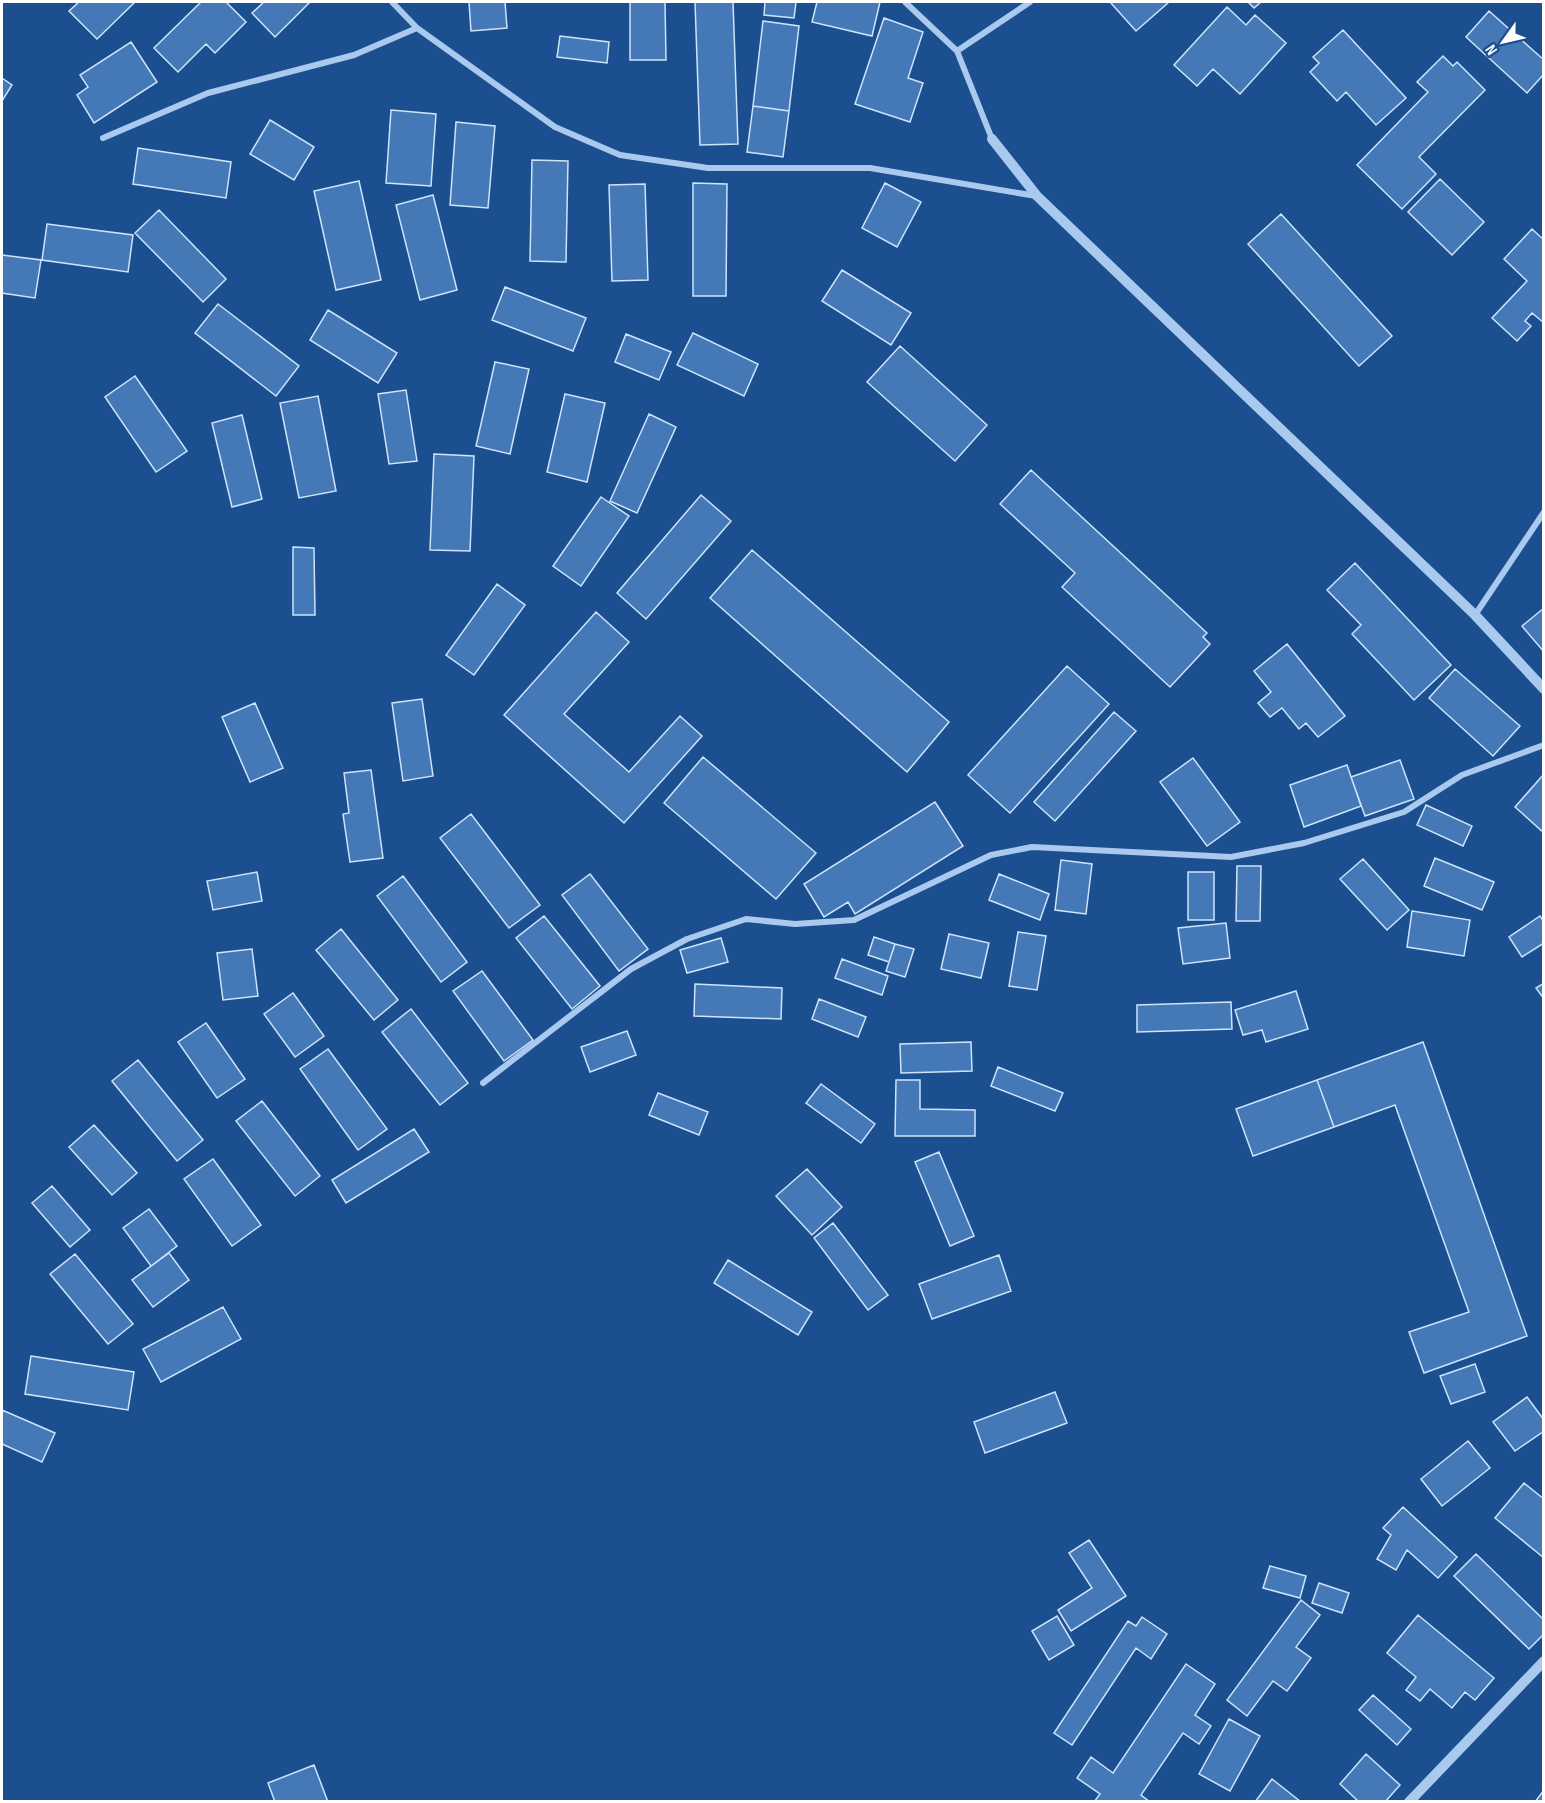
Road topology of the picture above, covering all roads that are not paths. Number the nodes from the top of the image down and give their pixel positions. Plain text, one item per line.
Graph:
1 (392, 2) edge
2 (905, 2) edge
3 (1030, 2) edge
4 (417, 28) junction
5 (957, 51) junction
6 (102, 138) dead end
7 (992, 139) joint
8 (1037, 196) junction
9 (1544, 512) edge
10 (1475, 615) junction
11 (1544, 689) edge
12 (1544, 746) edge
13 (483, 1083) dead end
14 (1544, 1661) edge
15 (1409, 1802) edge

1 - 4 street
2 - 5 street
3 - 5 street
4 - 6 street
4 - 8 street
5 - 7 street
7 - 8 street
8 - 10 street
9 - 10 street
10 - 11 street
12 - 13 street
14 - 15 street

